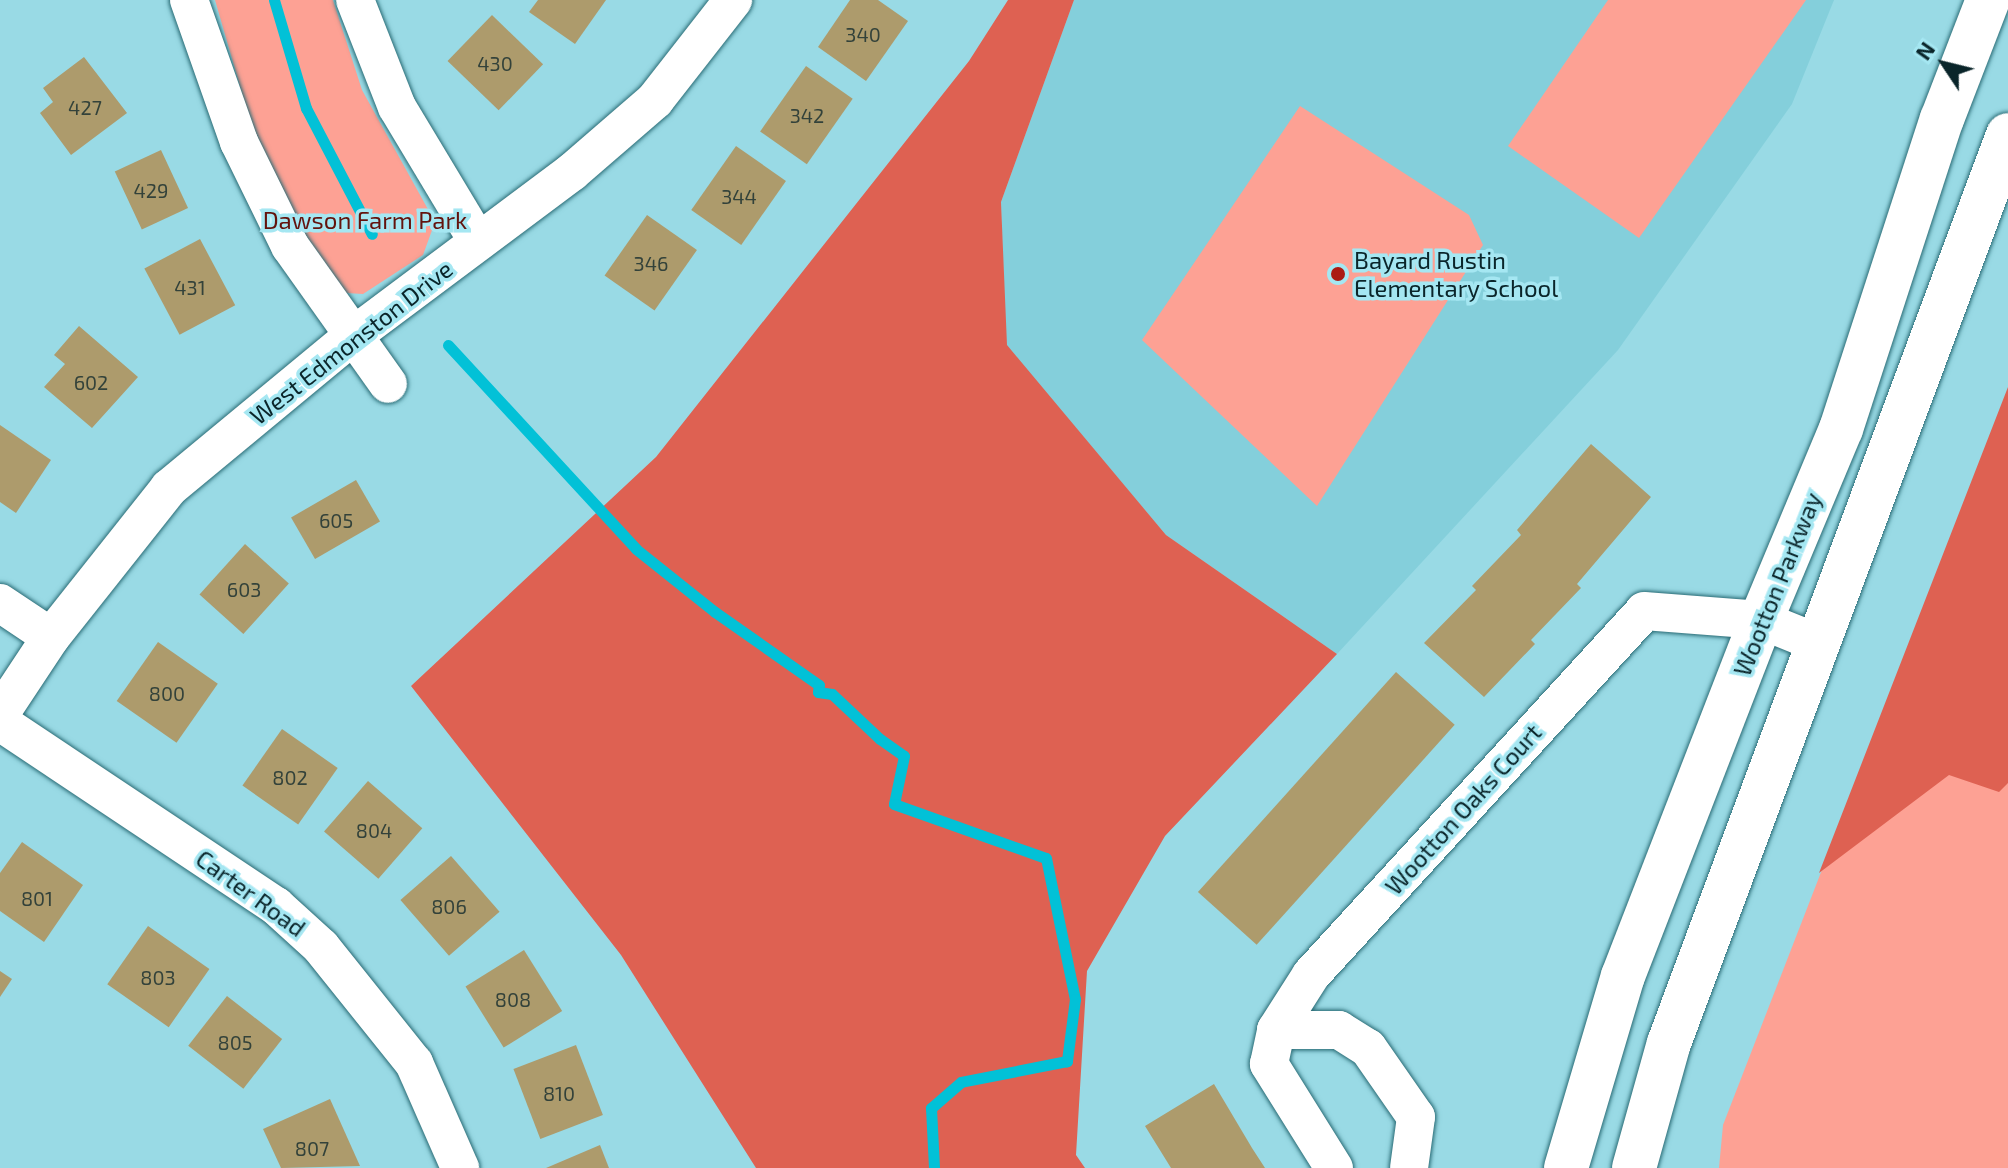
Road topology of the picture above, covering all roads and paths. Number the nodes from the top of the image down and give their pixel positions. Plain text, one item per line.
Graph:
1 (189, 0) edge
2 (355, 0) edge
3 (733, 0) edge
4 (1988, 0) edge
5 (2008, 135) edge
6 (478, 242) junction
7 (354, 335) junction
8 (388, 384) dead end
9 (0, 603) edge
10 (1761, 620) junction
11 (51, 637) junction
12 (1818, 643) junction
13 (0, 714) edge
14 (0, 722) edge
15 (1276, 1030) junction
16 (460, 1168) edge
17 (1334, 1168) edge
18 (1409, 1168) edge
19 (1566, 1168) edge
20 (1634, 1168) edge

1 - 7 street
2 - 6 street
3 - 6 street, West Edmonston Drive
4 - 10 main road, Wootton Parkway
5 - 12 main road
6 - 7 street, West Edmonston Drive
7 - 8 street
7 - 11 street, West Edmonston Drive
9 - 11 street
10 - 12 street, Wootton Oaks Court
10 - 15 street, Wootton Oaks Court
10 - 19 main road, Wootton Parkway
11 - 13 street, West Edmonston Drive
12 - 20 main road
14 - 16 street, Carter Road
15 - 17 street, Wootton Oaks Court
15 - 18 street

